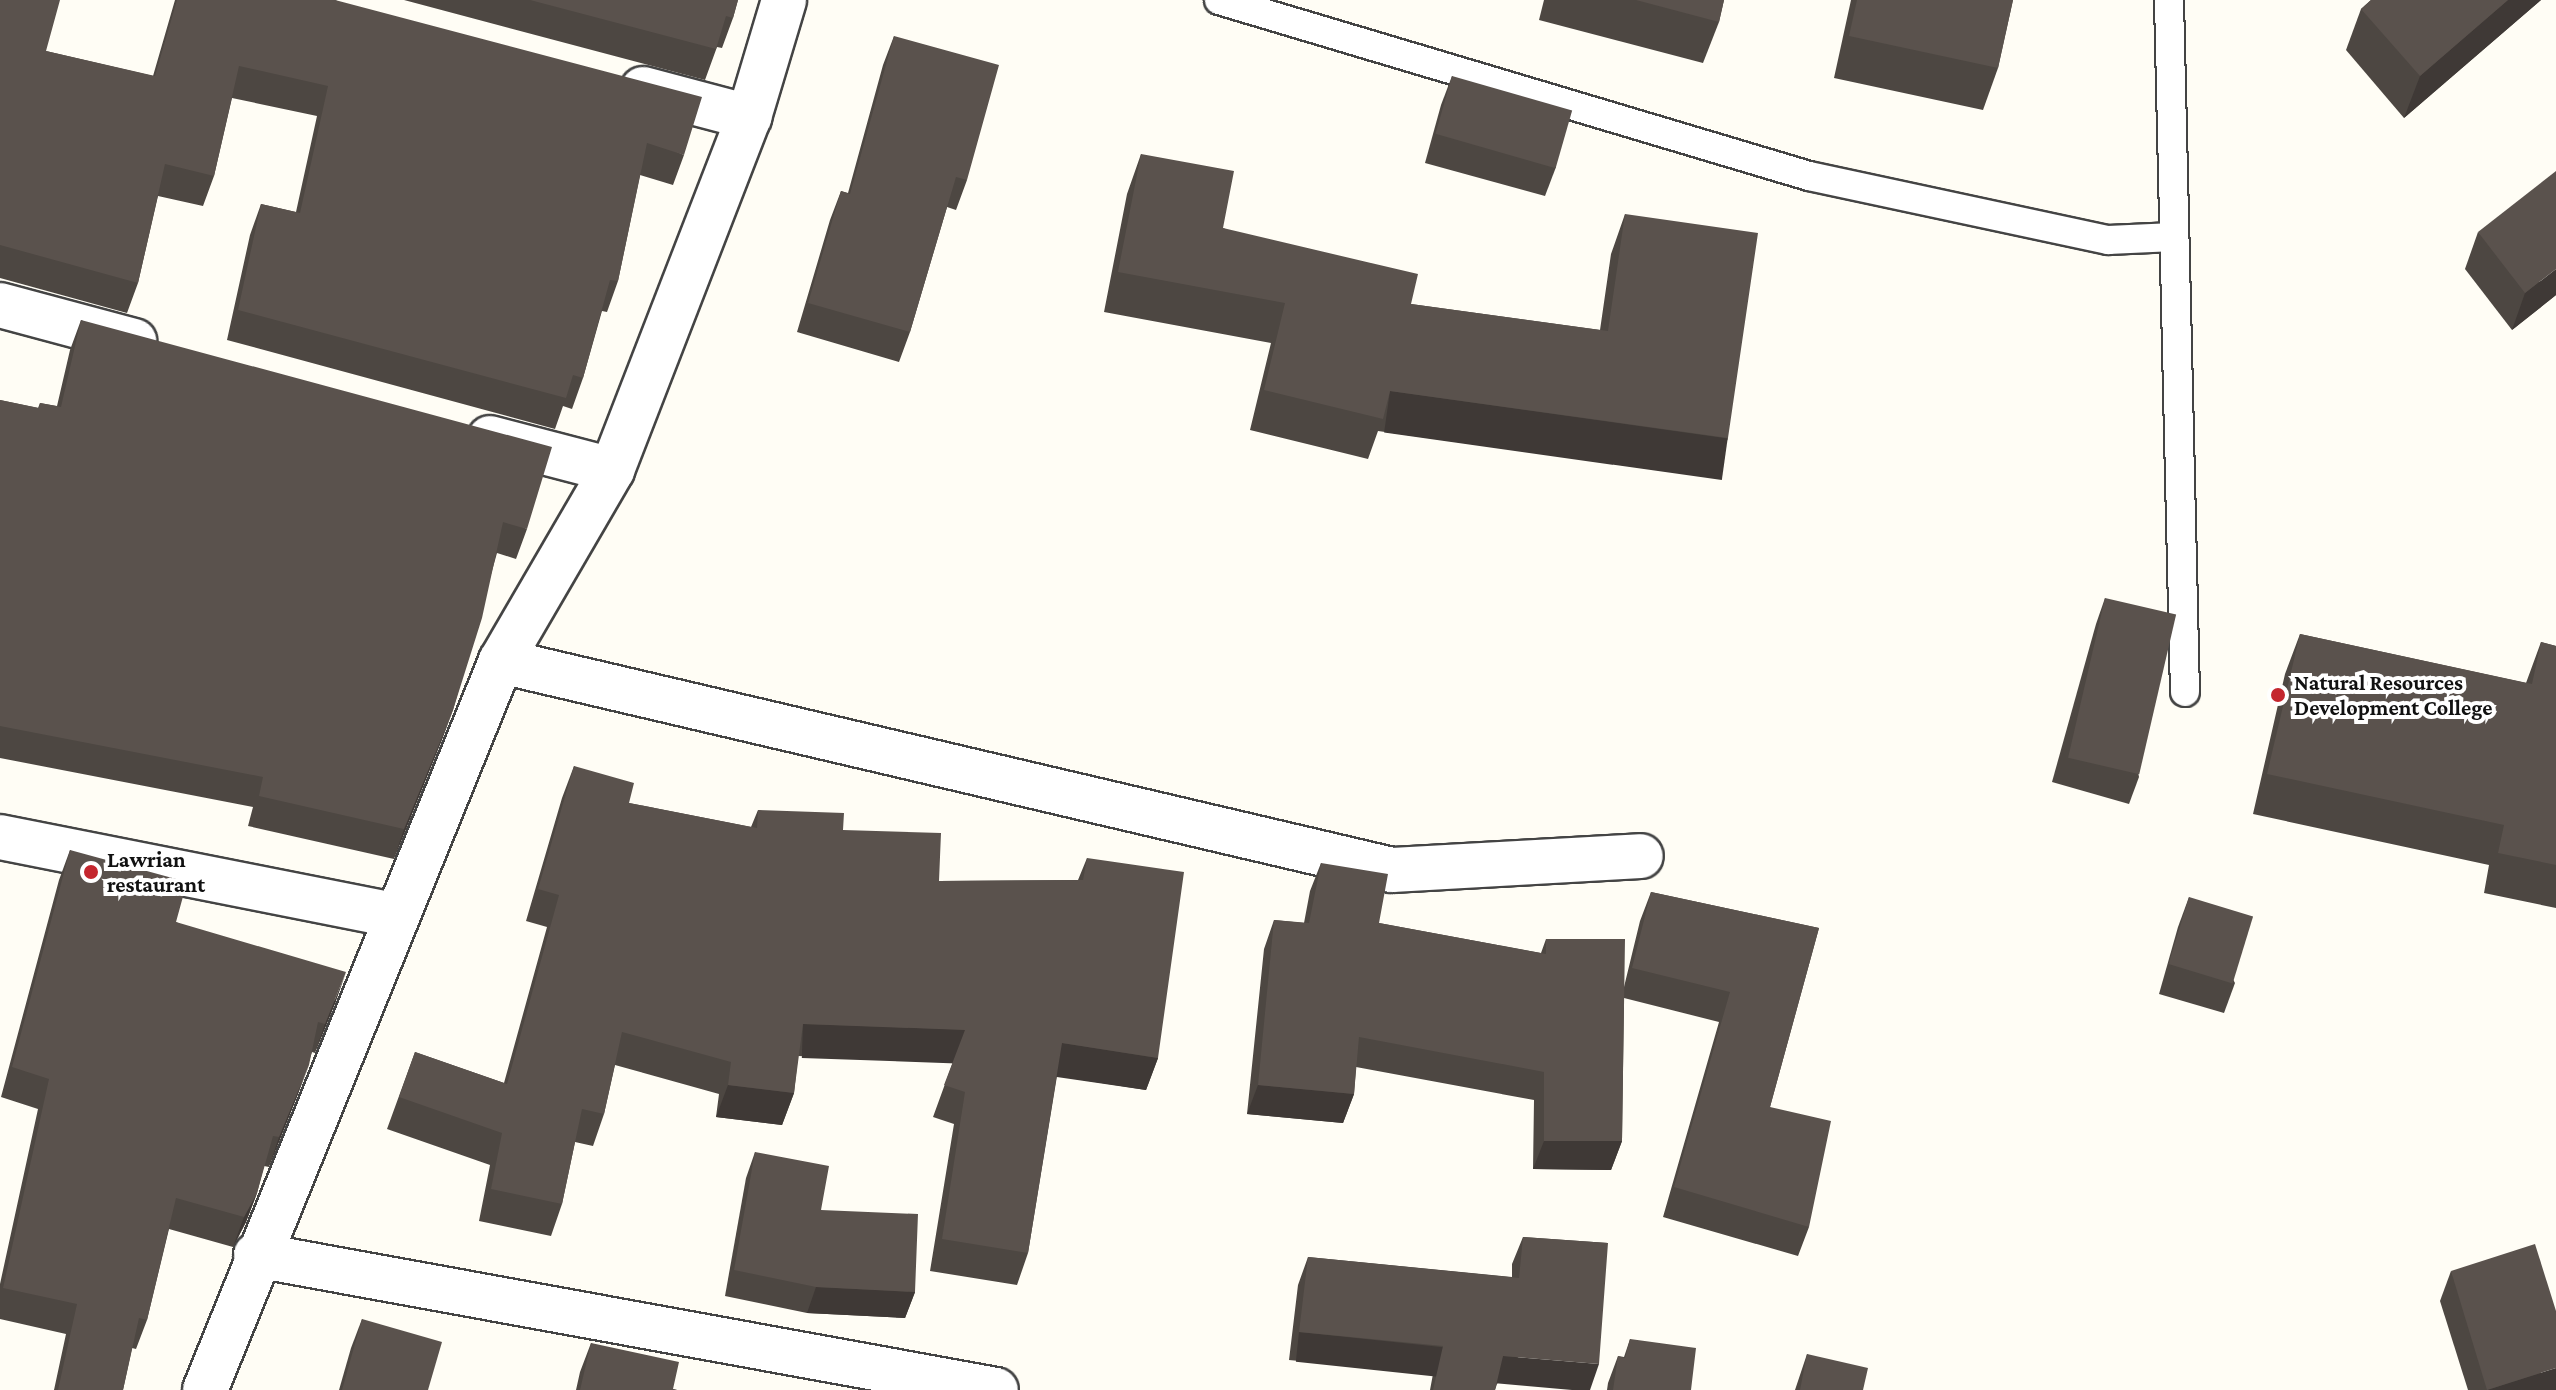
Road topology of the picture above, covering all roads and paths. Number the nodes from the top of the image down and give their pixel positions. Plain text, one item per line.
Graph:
1 (784, 0) edge
2 (1219, 0) edge
3 (2169, 0) edge
4 (596, 77) edge
5 (749, 117) junction
6 (2174, 237) junction
7 (0, 305) edge
8 (168, 351) edge
9 (443, 425) edge
10 (612, 470) junction
11 (501, 661) junction
12 (2185, 692) dead end
13 (0, 837) edge
14 (1641, 856) dead end
15 (395, 915) junction
16 (256, 1255) junction
17 (205, 1390) edge
18 (996, 1390) edge

1 - 5 street
2 - 6 lane
3 - 6 lane
4 - 5 street
5 - 10 street
6 - 12 lane
7 - 8 street
9 - 10 street
10 - 11 street
11 - 14 street
11 - 15 street
13 - 15 street
15 - 16 street
16 - 17 street
16 - 18 street

